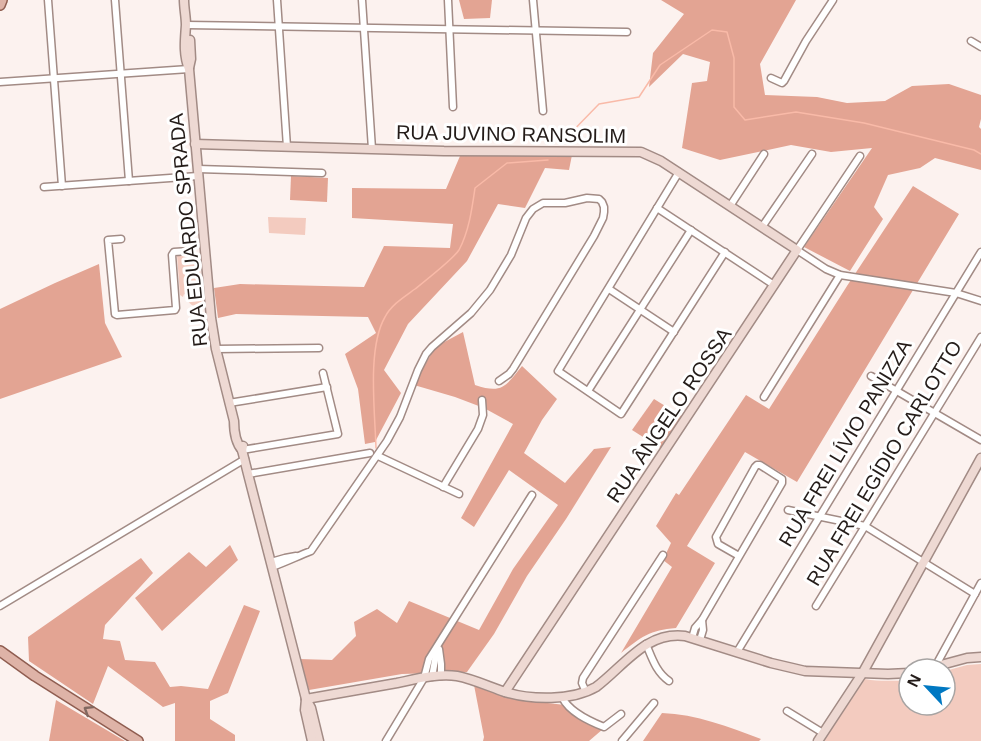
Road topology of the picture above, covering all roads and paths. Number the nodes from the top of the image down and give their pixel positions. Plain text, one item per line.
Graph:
1 (2, 0) edge
2 (48, 0) edge
3 (115, 0) edge
4 (184, 0) edge
5 (277, 0) edge
6 (362, 0) edge
7 (448, 0) edge
8 (533, 0) edge
9 (832, 0) edge
10 (0, 5) edge
11 (186, 25) junction
12 (279, 27) junction
13 (364, 28) junction
14 (450, 29) junction
15 (536, 31) junction
16 (627, 32) dead end
17 (971, 41) dead end
18 (981, 47) edge
19 (189, 69) junction
20 (121, 74) junction
21 (54, 78) junction
22 (771, 78) dead end
23 (0, 82) edge
24 (453, 108) dead end
25 (543, 111) dead end
26 (195, 144) junction
27 (287, 147) junction
28 (372, 149) junction
29 (764, 154) dead end
30 (812, 154) dead end
31 (860, 156) dead end
32 (679, 172) junction
33 (198, 173) junction
34 (322, 173) dead end
35 (129, 181) junction
36 (62, 186) junction
37 (44, 187) dead end
38 (730, 206) junction
39 (657, 208) junction
40 (762, 227) junction
41 (691, 230) junction
42 (121, 239) dead end
43 (797, 250) junction
44 (189, 251) dead end
45 (725, 252) junction
46 (981, 252) edge
47 (840, 275) junction
48 (774, 285) junction
49 (609, 289) junction
50 (956, 293) junction
51 (981, 301) edge
52 (640, 310) junction
53 (674, 332) junction
54 (981, 337) edge
55 (319, 348) dead end
56 (216, 349) junction
57 (323, 373) dead end
58 (871, 376) dead end
59 (499, 381) dead end
60 (327, 387) junction
61 (588, 391) junction
62 (896, 391) junction
63 (764, 397) dead end
64 (482, 400) dead end
65 (230, 403) junction
66 (934, 413) junction
67 (981, 440) edge
68 (370, 453) dead end
69 (243, 454) junction
70 (378, 456) junction
71 (981, 458) edge
72 (248, 474) junction
73 (443, 486) junction
74 (459, 494) dead end
75 (532, 495) dead end
76 (788, 510) dead end
77 (819, 517) junction
78 (865, 526) junction
79 (663, 555) dead end
80 (739, 556) junction
81 (924, 562) junction
82 (272, 565) junction
83 (981, 583) edge
84 (975, 594) junction
85 (0, 606) edge
86 (816, 606) dead end
87 (696, 639) junction
88 (646, 644) junction
89 (438, 645) junction
90 (0, 651) edge
91 (737, 652) junction
92 (937, 657) edge
93 (981, 657) edge
94 (957, 661) edge
95 (897, 673) edge
96 (862, 674) junction
97 (432, 677) junction
98 (669, 681) dead end
99 (505, 692) junction
100 (586, 692) junction
101 (562, 697) junction
102 (306, 699) junction
103 (654, 703) dead end
104 (787, 711) dead end
105 (621, 714) dead end
106 (820, 737) edge
107 (138, 741) edge
108 (312, 741) edge
109 (319, 741) edge
110 (386, 741) edge
111 (622, 741) edge

1 - 10 main road
2 - 21 street
3 - 20 street
4 - 11 street, RUA EDUARDO SPRADA
5 - 12 street
6 - 13 street
7 - 14 street
8 - 15 street
9 - 22 street
11 - 12 street
11 - 19 street, RUA EDUARDO SPRADA
12 - 13 street
12 - 27 street
13 - 14 street
13 - 28 street
14 - 15 street
14 - 24 street
15 - 16 street
15 - 25 street
17 - 18 street
19 - 20 street
19 - 26 street, RUA EDUARDO SPRADA
20 - 21 street
20 - 35 street
21 - 23 street
21 - 36 street
26 - 27 street, RUA JUVINO RANSOLIM
26 - 33 street, RUA EDUARDO SPRADA
27 - 28 street, RUA JUVINO RANSOLIM
28 - 32 street, RUA JUVINO RANSOLIM
29 - 38 street
30 - 40 street
31 - 43 street, RUA ÂNGELO ROSSA
32 - 38 street, RUA JUVINO RANSOLIM
32 - 39 street
33 - 34 street
33 - 35 street
33 - 56 street, RUA EDUARDO SPRADA
35 - 36 street
36 - 37 street
38 - 40 street, RUA JUVINO RANSOLIM
39 - 41 street
39 - 49 street
40 - 43 street, RUA JUVINO RANSOLIM
41 - 45 street
41 - 52 street
42 - 44 street
43 - 47 street
43 - 48 street, RUA ÂNGELO ROSSA
45 - 48 street
45 - 53 street
46 - 50 street, RUA FREI LÍVIO PANIZZA
47 - 50 street
47 - 63 street
48 - 99 street, RUA ÂNGELO ROSSA
49 - 52 street
49 - 61 street
50 - 51 street
50 - 62 street, RUA FREI LÍVIO PANIZZA
52 - 53 street
52 - 61 street
53 - 61 street
54 - 66 street, RUA FREI EGÍDIO CARLOTTO
55 - 56 street
56 - 65 street, RUA EDUARDO SPRADA
57 - 60 street
58 - 62 street
59 - 70 street
60 - 65 street
60 - 69 street
62 - 66 street
62 - 77 street, RUA FREI LÍVIO PANIZZA
64 - 73 street
65 - 69 street, RUA EDUARDO SPRADA
66 - 67 street
66 - 78 street, RUA FREI EGÍDIO CARLOTTO
68 - 72 street
69 - 72 street, RUA EDUARDO SPRADA
69 - 85 street
70 - 73 street
70 - 82 street
71 - 81 street
72 - 82 street, RUA EDUARDO SPRADA
73 - 74 street
75 - 89 street
76 - 77 street
77 - 78 street
77 - 91 street, RUA FREI LÍVIO PANIZZA
78 - 81 street
78 - 86 street, RUA FREI EGÍDIO CARLOTTO
79 - 100 street
80 - 80 street
80 - 87 street
81 - 84 street
81 - 96 street
82 - 102 street, RUA EDUARDO SPRADA
83 - 84 street
84 - 92 street
87 - 88 street
87 - 91 street
88 - 98 street
88 - 100 street
89 - 97 street
89 - 97 street
107 -> 90 main road
91 - 96 street
93 - 94 street
95 - 96 street
96 - 106 street
97 - 99 street
97 - 102 street
97 - 110 street
99 - 101 street
100 - 101 street
101 - 105 street
102 - 108 street, RUA EDUARDO SPRADA
102 - 109 street, RUA EDUARDO SPRADA
103 - 111 street
104 - 106 street

